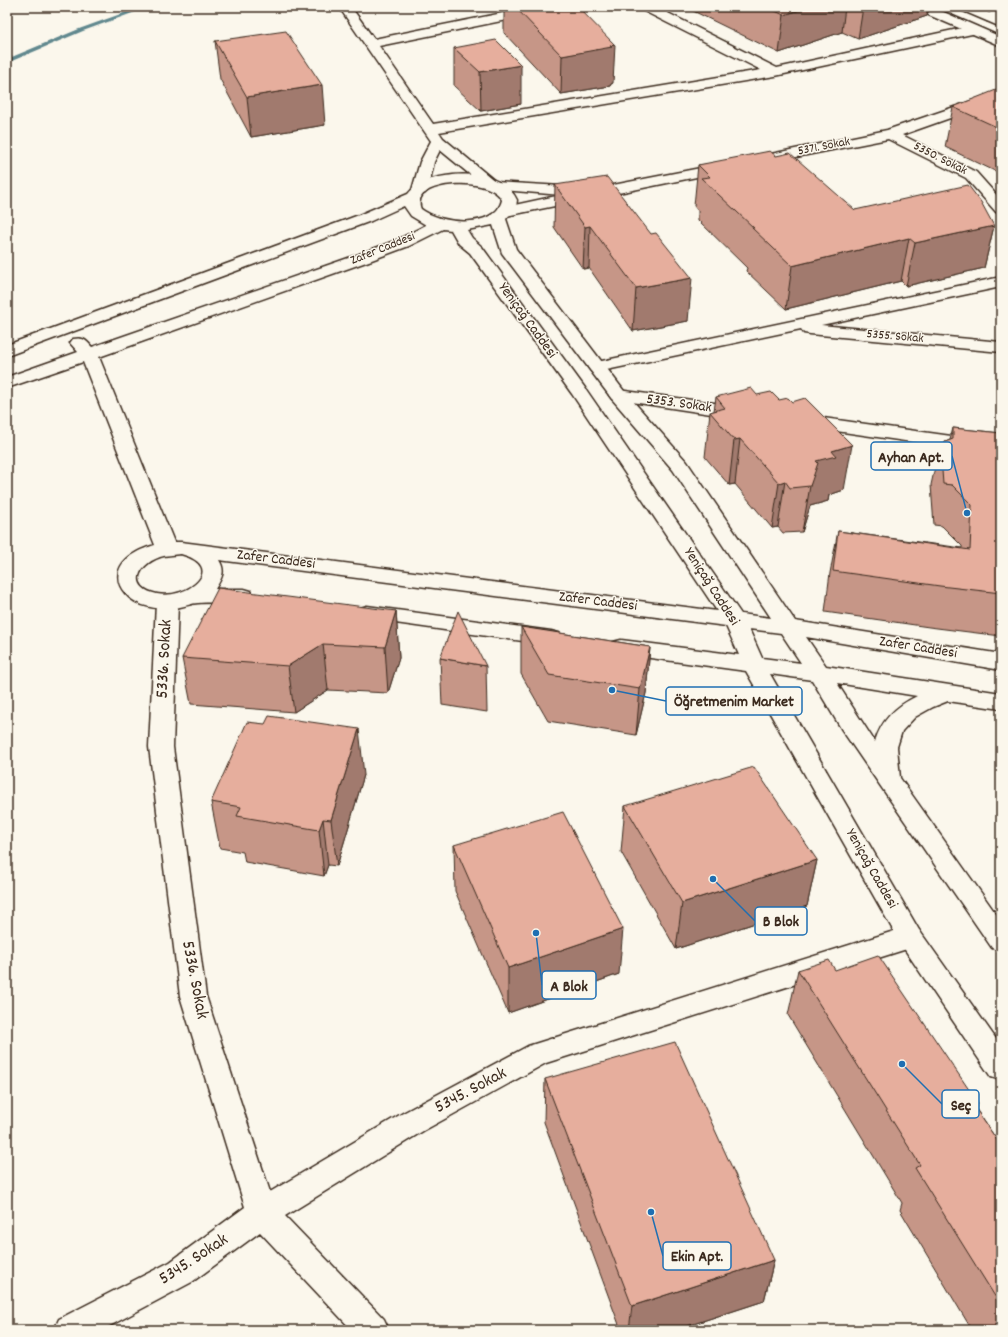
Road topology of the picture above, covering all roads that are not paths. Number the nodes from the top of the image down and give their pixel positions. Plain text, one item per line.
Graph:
1 (346, 7) edge
2 (550, 7) edge
3 (646, 7) edge
4 (920, 7) edge
5 (965, 7) edge
6 (998, 17) edge
7 (972, 30) junction
8 (1001, 42) edge
9 (371, 44) junction
10 (775, 72) junction
11 (1001, 95) edge
12 (890, 134) junction
13 (434, 135) junction
14 (493, 184) junction
15 (619, 188) junction
16 (416, 193) junction
17 (1001, 209) edge
18 (502, 214) junction
19 (448, 225) junction
20 (1001, 282) edge
21 (789, 327) junction
22 (68, 329) junction
23 (1001, 347) edge
24 (7, 351) edge
25 (89, 354) junction
26 (597, 368) junction
27 (7, 383) edge
28 (618, 395) junction
29 (759, 415) edge
30 (782, 418) edge
31 (1001, 449) edge
32 (167, 549) junction
33 (193, 550) junction
34 (195, 596) junction
35 (260, 598) edge
36 (167, 603) junction
37 (347, 610) edge
38 (734, 620) junction
39 (788, 626) junction
40 (574, 641) edge
41 (605, 645) edge
42 (1001, 662) edge
43 (754, 666) junction
44 (819, 673) junction
45 (948, 693) junction
46 (1001, 701) edge
47 (890, 782) junction
48 (993, 920) edge
49 (910, 937) junction
50 (1001, 941) edge
51 (1001, 1068) edge
52 (262, 1213) junction
53 (70, 1330) edge
54 (373, 1330) edge

1 - 9 street
2 - 9 street
3 - 10 street
4 - 7 street
5 - 6 street
7 - 8 street
7 - 10 street
9 - 13 street
10 - 13 street
11 - 12 street, 5371. Sokak
12 - 15 street, 5371. Sokak
12 - 17 street, 5350. Sokak
13 - 14 street
13 - 16 street
14 - 15 street
14 - 16 street
14 - 18 street, Yeniçağ Caddesi
15 - 18 street
16 - 19 street
16 - 22 street
18 - 19 street
18 - 26 street, Yeniçağ Caddesi
19 - 25 street, Zafer Caddesi
19 - 38 street, Yeniçağ Caddesi
20 - 21 street
21 - 23 street, 5355. Sokak
21 - 26 street
22 - 24 street
22 - 25 street
25 - 27 street, Zafer Caddesi
25 - 32 street
26 - 28 street, Yeniçağ Caddesi
28 - 29 street, 5353. Sokak
28 - 39 street, Yeniçağ Caddesi
30 - 31 street
32 - 33 street
32 - 36 street
33 - 34 street
33 - 38 street, Zafer Caddesi
34 - 35 street
34 - 36 street
36 - 52 street, 5336. Sokak
37 - 40 street
38 - 39 street, Zafer Caddesi
38 - 43 street, Yeniçağ Caddesi
39 - 42 street, Zafer Caddesi
39 - 44 street, Yeniçağ Caddesi
41 - 43 street
43 - 44 street
43 - 49 street, Yeniçağ Caddesi
44 - 45 street
44 - 47 street, Yeniçağ Caddesi
45 - 46 street
45 - 47 street
47 - 48 street, Yeniçağ Caddesi
48 - 50 street, Yeniçağ Caddesi
49 - 51 street, Yeniçağ Caddesi
49 - 52 street, 5345. Sokak
52 - 53 street, 5345. Sokak
52 - 54 street, 5336. Sokak

